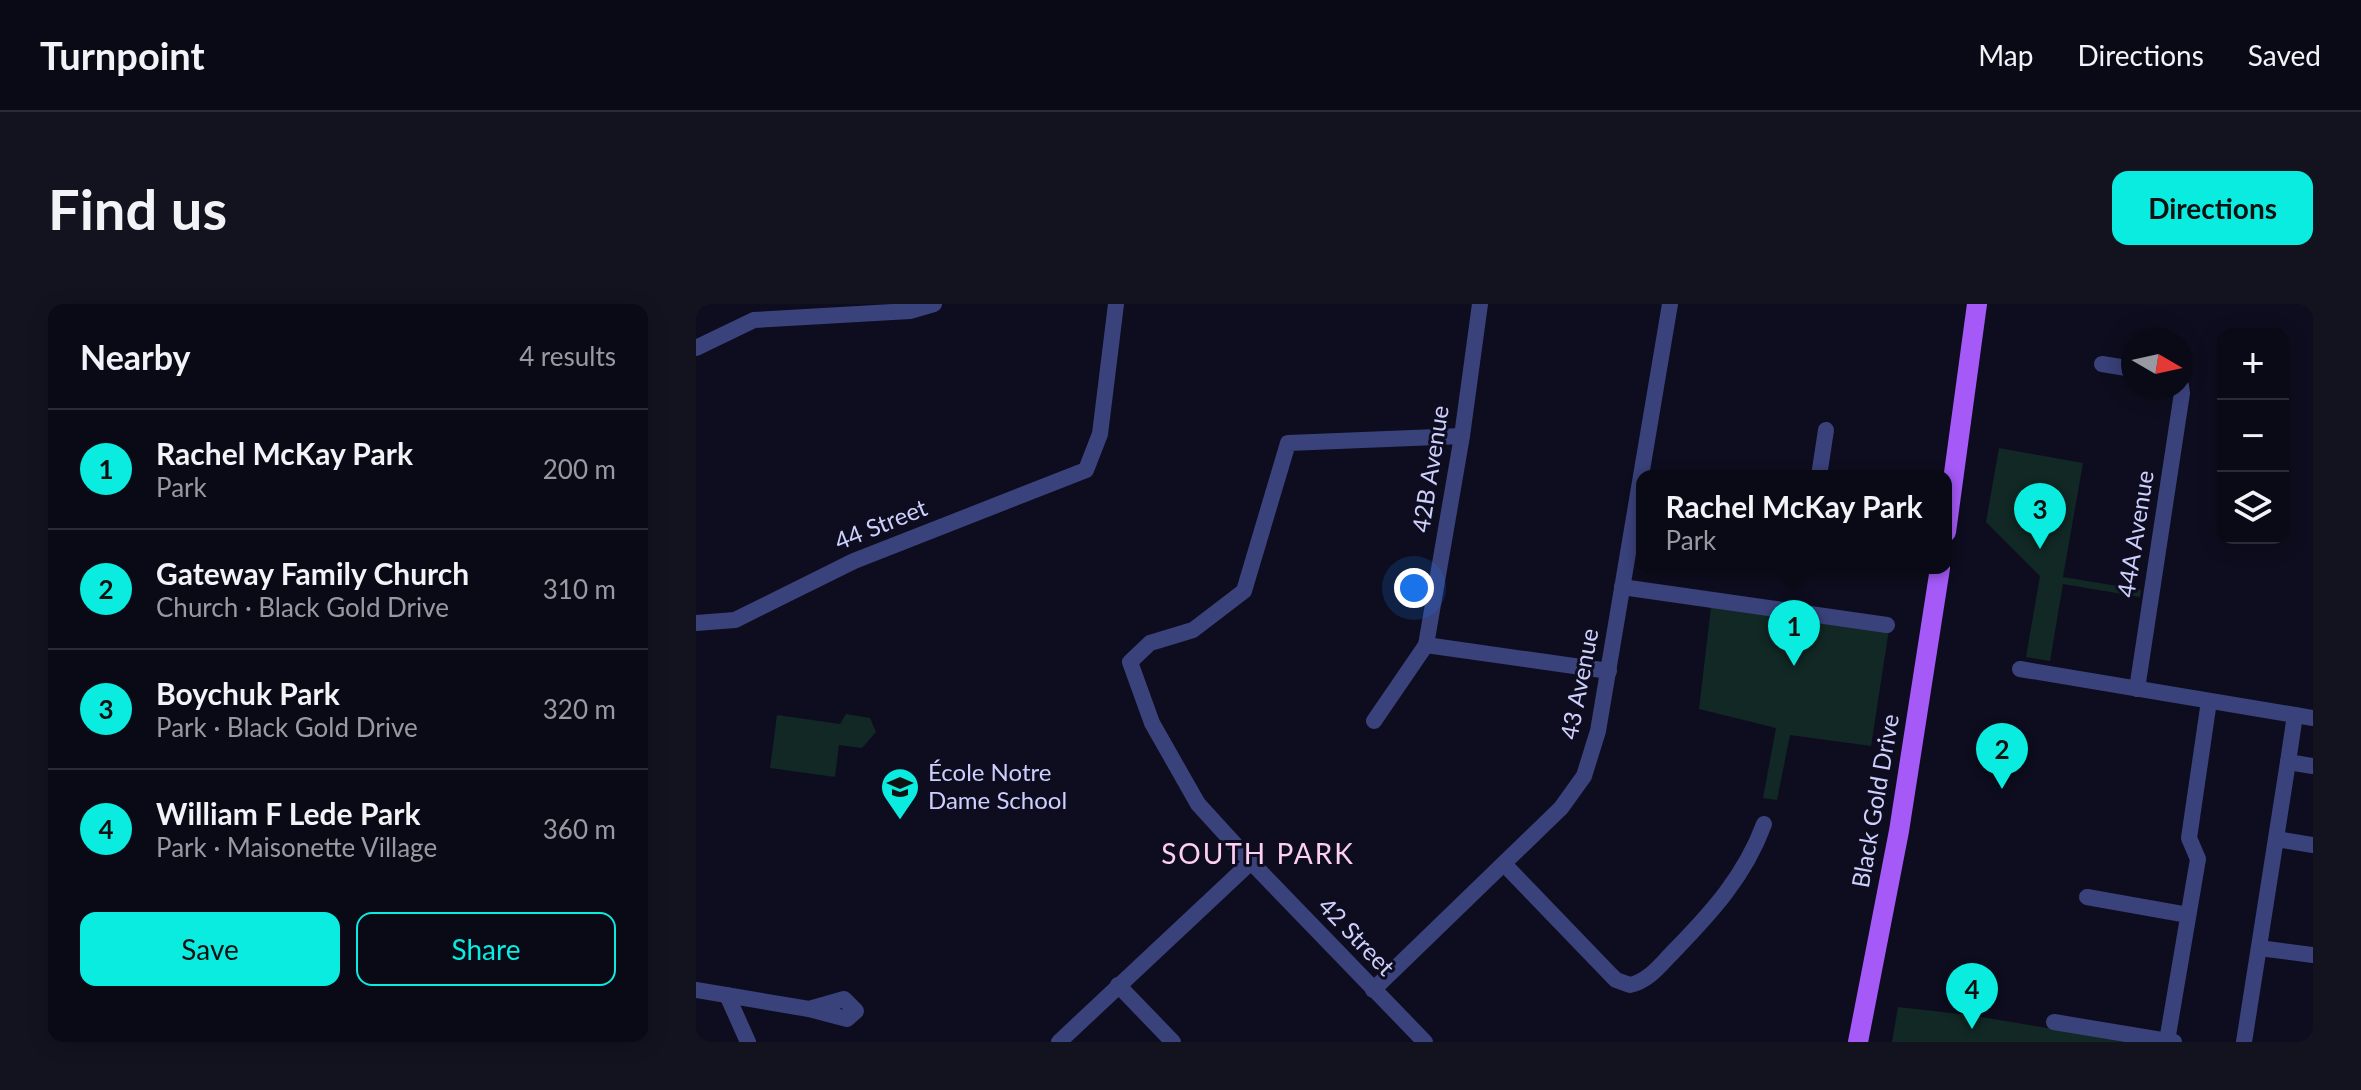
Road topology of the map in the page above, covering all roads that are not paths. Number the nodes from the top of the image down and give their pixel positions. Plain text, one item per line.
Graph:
1 (934, 304) edge
2 (1116, 304) edge
3 (1480, 304) edge
4 (1670, 304) edge
5 (1977, 304) edge
6 (785, 311) edge
7 (696, 347) edge
8 (2102, 364) dead end
9 (2121, 367) edge
10 (2181, 400) edge
11 (1826, 430) dead end
12 (1462, 436) junction
13 (1644, 470) edge
14 (1820, 470) edge
15 (1952, 488) edge
16 (1636, 515) edge
17 (1939, 574) edge
18 (1622, 587) junction
19 (696, 623) edge
20 (1887, 625) dead end
21 (1426, 645) junction
22 (2020, 669) dead end
23 (1609, 671) junction
24 (2137, 689) junction
25 (2209, 701) junction
26 (2295, 715) junction
27 (2313, 718) edge
28 (1374, 721) dead end
29 (2288, 762) junction
30 (2313, 766) edge
31 (1764, 824) dead end
32 (2276, 839) junction
33 (2313, 845) edge
34 (1251, 862) junction
35 (1504, 864) junction
36 (2087, 897) dead end
37 (2188, 915) junction
38 (2259, 948) junction
39 (2313, 955) edge
40 (1118, 985) junction
41 (696, 990) edge
42 (1373, 990) junction
43 (727, 995) junction
44 (809, 1009) dead end
45 (2054, 1022) dead end
46 (2167, 1041) edge
47 (748, 1042) edge
48 (1059, 1042) edge
49 (1173, 1042) edge
50 (1425, 1042) edge
51 (1858, 1042) edge
52 (2174, 1042) edge
53 (2244, 1042) edge

1 - 6 street
2 - 19 street, 44 Street
3 - 12 street, 42B Avenue
4 - 13 street, 43 Avenue
5 - 15 main road
6 - 7 street
8 - 9 street
10 - 24 street, 44A Avenue
11 - 14 street
12 - 21 street, 42B Avenue
12 - 34 street, 42 Street
16 - 18 street, 43 Avenue
17 - 51 main road, Black Gold Drive
18 - 20 street
18 - 23 street, 43 Avenue
21 - 23 street
21 - 28 street, 42B Avenue
22 - 24 street
23 - 35 street, 43 Avenue
24 - 25 street
25 - 26 street
25 - 37 street
26 - 27 street
26 - 29 street
29 - 30 street
29 - 32 street
31 - 35 street
32 - 33 street
32 - 38 street
34 - 40 street
34 - 42 street, 42 Street
35 - 42 street, 43 Avenue
36 - 37 street
37 - 46 street
38 - 39 street
38 - 53 street
40 - 48 street
40 - 49 street
41 - 43 street
42 - 50 street, 42 Street
43 - 44 street
43 - 47 street
45 - 46 street
46 - 52 street

